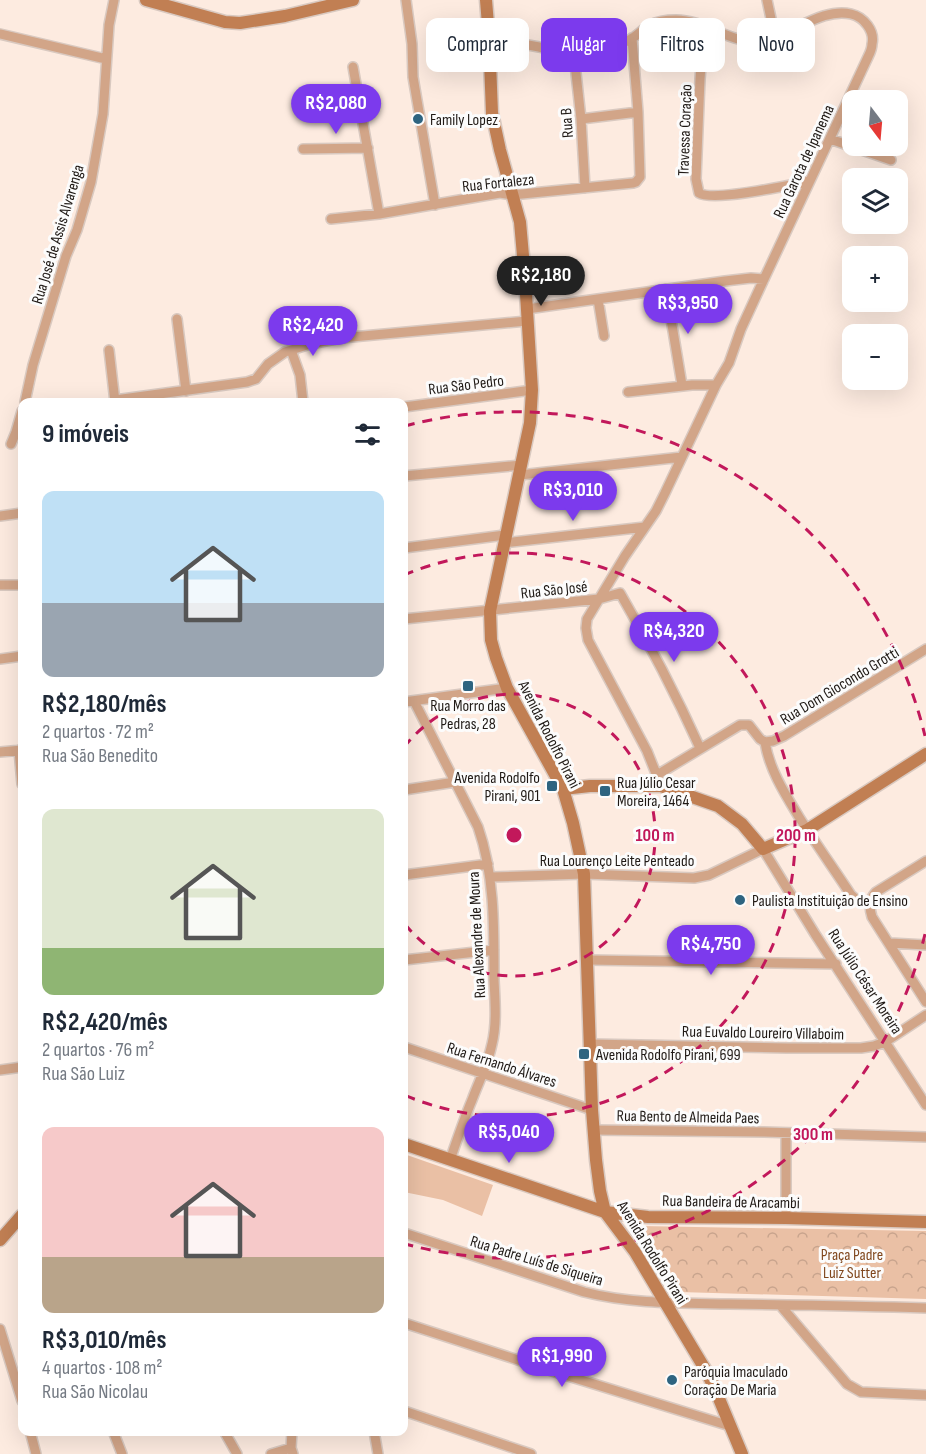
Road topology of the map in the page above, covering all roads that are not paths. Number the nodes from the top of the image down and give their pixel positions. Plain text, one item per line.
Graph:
1 (114, 0) edge
2 (146, 0) edge
3 (353, 0) edge
4 (406, 0) edge
5 (486, 0) edge
6 (767, 0) edge
7 (487, 18) edge
8 (771, 18) edge
9 (815, 20) edge
10 (639, 33) edge
11 (1, 38) edge
12 (633, 38) junction
13 (627, 41) edge
14 (106, 60) junction
15 (353, 67) dead end
16 (490, 72) edge
17 (576, 72) edge
18 (701, 72) edge
19 (638, 112) junction
20 (581, 119) junction
21 (830, 139) junction
22 (368, 148) junction
23 (303, 149) dead end
24 (891, 160) dead end
25 (810, 181) junction
26 (585, 188) junction
27 (512, 195) junction
28 (435, 205) junction
29 (379, 214) junction
30 (331, 219) dead end
31 (764, 279) junction
32 (666, 290) junction
33 (598, 299) junction
34 (527, 315) junction
35 (177, 319) dead end
36 (604, 336) dead end
37 (109, 350) dead end
38 (291, 350) junction
39 (716, 385) junction
40 (682, 386) junction
41 (532, 390) junction
42 (186, 391) junction
43 (628, 392) dead end
44 (26, 398) edge
45 (115, 398) edge
46 (136, 398) edge
47 (303, 398) edge
48 (408, 406) edge
49 (18, 425) edge
50 (18, 443) edge
51 (682, 457) junction
52 (521, 470) junction
53 (408, 476) edge
54 (18, 514) edge
55 (0, 516) edge
56 (645, 527) junction
57 (505, 539) junction
58 (408, 548) edge
59 (0, 585) edge
60 (18, 585) edge
61 (599, 599) junction
62 (490, 611) junction
63 (408, 619) edge
64 (926, 649) edge
65 (18, 657) edge
66 (0, 659) edge
67 (507, 688) junction
68 (414, 701) junction
69 (408, 702) edge
70 (765, 742) junction
71 (700, 748) junction
72 (18, 750) edge
73 (0, 752) edge
74 (926, 754) edge
75 (659, 780) junction
76 (455, 782) junction
77 (408, 789) edge
78 (562, 789) junction
79 (807, 830) junction
80 (763, 849) junction
81 (926, 861) edge
82 (488, 864) junction
83 (408, 874) edge
84 (584, 874) junction
85 (491, 878) junction
86 (870, 903) junction
87 (890, 943) junction
88 (926, 945) edge
89 (494, 950) junction
90 (408, 960) edge
91 (588, 960) junction
92 (836, 964) junction
93 (926, 1002) edge
94 (926, 1015) edge
95 (885, 1042) junction
96 (590, 1044) junction
97 (408, 1048) edge
98 (18, 1068) edge
99 (0, 1070) edge
100 (483, 1074) junction
101 (926, 1105) edge
102 (592, 1110) junction
103 (593, 1130) junction
104 (786, 1133) junction
105 (926, 1137) edge
106 (408, 1145) edge
107 (450, 1160) junction
108 (605, 1212) junction
109 (786, 1218) junction
110 (18, 1220) edge
111 (926, 1222) edge
112 (408, 1234) edge
113 (0, 1240) edge
114 (664, 1302) junction
115 (780, 1305) junction
116 (926, 1308) edge
117 (408, 1324) edge
118 (0, 1329) edge
119 (18, 1374) edge
120 (926, 1395) edge
121 (408, 1412) edge
122 (730, 1426) junction
123 (31, 1436) edge
124 (115, 1436) edge
125 (227, 1436) edge
126 (375, 1436) edge
127 (292, 1451) edge
128 (36, 1454) edge
129 (122, 1454) edge
130 (237, 1454) edge
131 (271, 1454) edge
132 (378, 1454) edge
133 (531, 1454) edge
134 (742, 1454) edge

1 - 14 street, Rua José de Assis Alvarenga
2 - 3 main road
4 - 28 street
5 - 7 main road, Avenida Rodolfo Pirani
6 - 8 street
9 - 21 street, Rua Garota de Ipanema
10 - 12 street, Rua Garota de Ipanema
11 - 14 street
12 - 13 street, Rua Garota de Ipanema
12 - 19 street
14 - 44 street, Rua José de Assis Alvarenga
15 - 22 street
16 - 27 main road, Avenida Rodolfo Pirani
17 - 20 street, Rua B
18 - 25 street, Travessa Coração
19 - 20 street
19 - 26 street, Rua Fortaleza
20 - 26 street, Rua B
21 - 24 street
21 - 25 street, Rua Garota de Ipanema
22 - 23 street
22 - 29 street
25 - 31 street, Rua Garota de Ipanema
26 - 27 street, Rua Fortaleza
27 - 28 street, Rua Fortaleza
27 - 34 main road, Avenida Rodolfo Pirani
28 - 29 street, Rua Fortaleza
29 - 30 street, Rua Fortaleza
31 - 32 street
31 - 39 street, Rua Garota de Ipanema
32 - 33 street
32 - 40 street
33 - 34 street
33 - 36 street
34 - 38 street
34 - 41 main road, Avenida Rodolfo Pirani
35 - 42 street
37 - 45 street
38 - 42 street
38 - 47 street
39 - 40 street
39 - 51 street, Rua Garota de Ipanema
40 - 43 street
41 - 48 street, Rua São Pedro
41 - 52 main road, Avenida Rodolfo Pirani
42 - 46 street
49 - 50 street
51 - 52 street
51 - 56 street, Rua Garota de Ipanema
52 - 53 street
52 - 57 main road, Avenida Rodolfo Pirani
54 - 55 street
56 - 57 street
56 - 61 street, Rua Garota de Ipanema
57 - 58 street
57 - 62 main road, Avenida Rodolfo Pirani
59 - 60 street
61 - 62 street, Rua São José
61 - 71 street, Rua São José
61 - 75 street, Rua Garota de Ipanema
62 - 63 street, Rua São José
62 - 67 main road, Avenida Rodolfo Pirani
64 - 70 street, Rua Dom Giocondo Grotti
65 - 66 street
67 - 68 street
67 - 78 main road, Avenida Rodolfo Pirani
68 - 69 street
68 - 76 street, Rua Alexandre de Moura
70 - 71 street
70 - 79 street
71 - 75 street
72 - 73 street
74 - 79 main road, Rua Lourenço Leite Penteado
75 - 78 main road, Rua Júlio César Moreira
75 - 80 main road, Rua Júlio César Moreira
76 - 77 street
76 - 82 street, Rua Alexandre de Moura
78 - 84 main road, Avenida Rodolfo Pirani
79 - 80 main road, Rua Lourenço Leite Penteado
79 - 86 street
80 - 84 street, Rua Lourenço Leite Penteado
80 - 92 street, Rua Júlio César Moreira
81 - 86 street
82 - 83 street
82 - 85 street, Rua Alexandre de Moura
84 - 85 street, Rua Lourenço Leite Penteado
84 - 91 main road, Avenida Rodolfo Pirani
85 - 89 street, Rua Alexandre de Moura
86 - 87 street
87 - 88 street
87 - 93 street
89 - 90 street
89 - 100 street, Rua Alexandre de Moura
91 - 92 street
91 - 96 main road, Avenida Rodolfo Pirani
92 - 95 street, Rua Júlio César Moreira
94 - 95 street, Rua Euvaldo Loureiro Villaboim
95 - 96 street, Rua Euvaldo Loureiro Villaboim
95 - 101 street, Rua Júlio César Moreira
96 - 102 main road, Avenida Rodolfo Pirani
97 - 100 street, Rua Fernando Álvares
98 - 99 street
100 - 102 street, Rua Fernando Álvares
100 - 107 street, Rua Alexandre de Moura
102 - 103 main road, Avenida Rodolfo Pirani
103 - 104 street, Rua Bento de Almeida Paes
103 - 108 main road, Avenida Rodolfo Pirani
104 - 105 street, Rua Bento de Almeida Paes
104 - 109 street
106 - 107 main road, Rua Bandeira de Aracambi
107 - 108 main road, Rua Bandeira de Aracambi
108 - 109 main road, Rua Bandeira de Aracambi
108 - 114 main road, Avenida Rodolfo Pirani
109 - 111 main road, Rua Bandeira de Aracambi
110 - 113 main road
112 - 114 street, Rua Padre Luís de Siqueira
114 - 115 street, Rua Padre Luís de Siqueira
114 - 122 main road, Avenida Rodolfo Pirani
115 - 116 street, Rua Padre Luís de Siqueira
115 - 120 street
117 - 122 street
118 - 119 street
121 - 133 street
122 - 134 main road, Avenida Rodolfo Pirani
123 - 128 street
124 - 129 street
125 - 130 street
126 - 132 street
127 - 131 street

